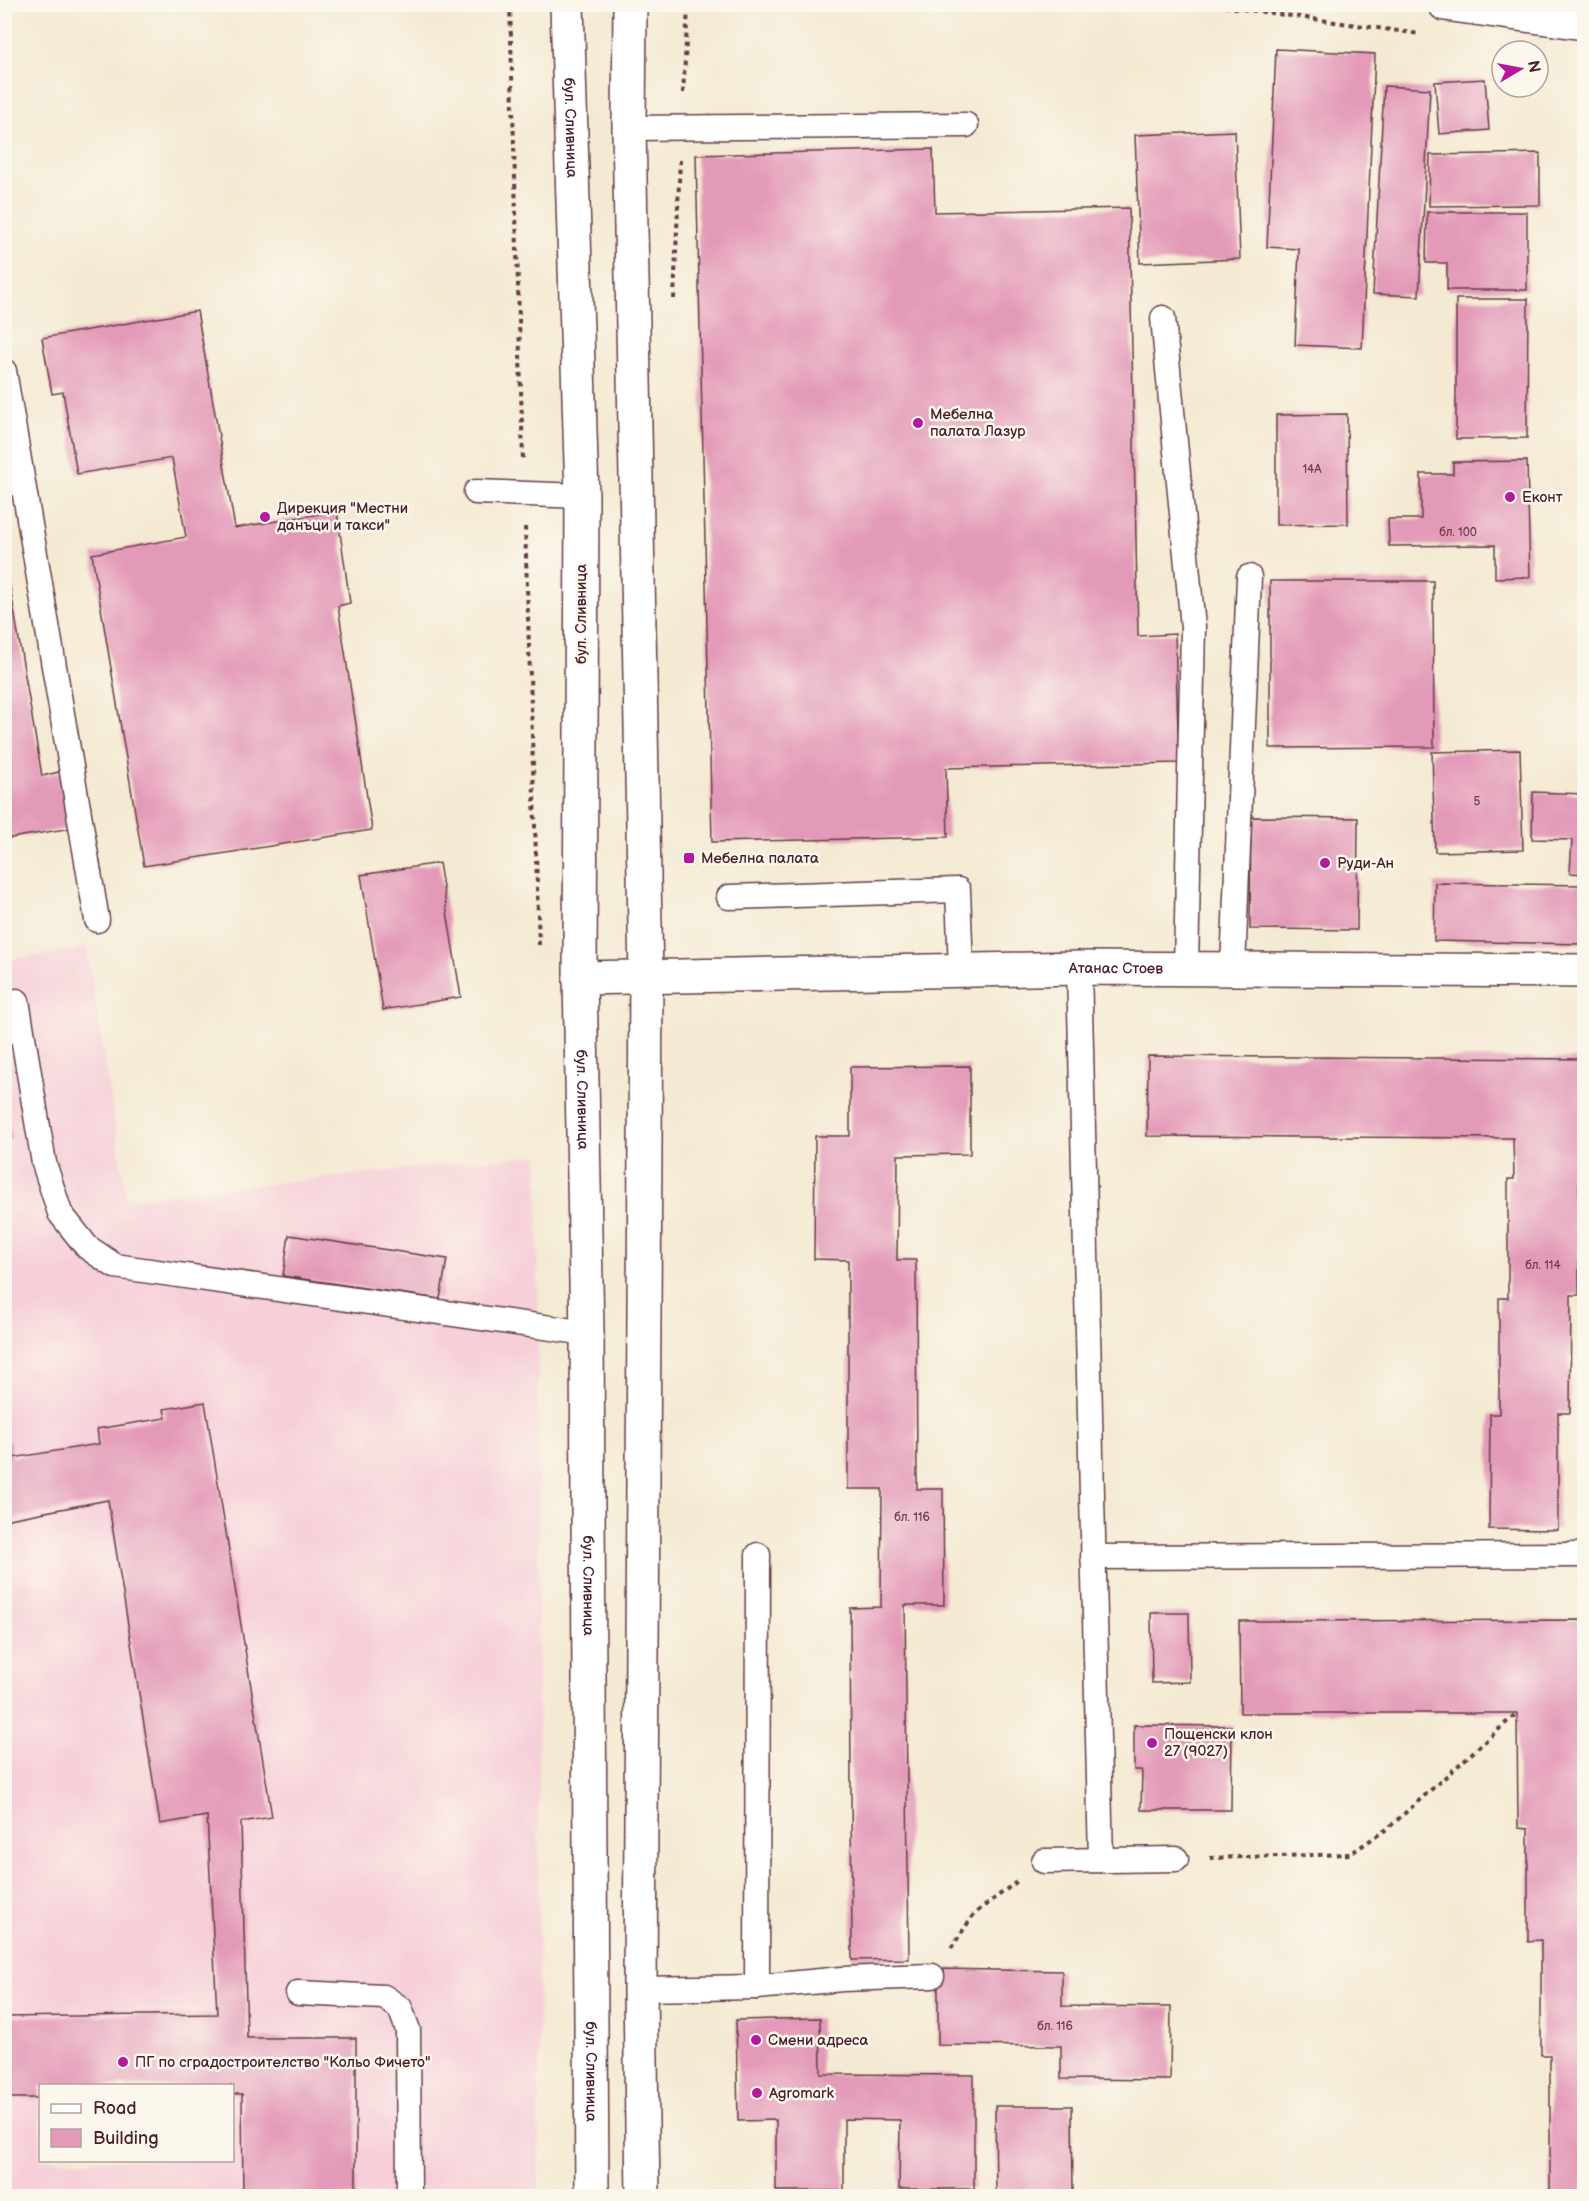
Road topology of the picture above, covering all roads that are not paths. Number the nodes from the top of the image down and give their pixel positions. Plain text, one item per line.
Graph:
1 (567, 4) edge
2 (630, 4) edge
3 (1445, 4) edge
4 (1584, 23) edge
5 (966, 125) dead end
6 (629, 128) junction
7 (1163, 318) dead end
8 (4, 371) edge
9 (476, 492) dead end
10 (582, 496) junction
11 (1249, 578) dead end
12 (729, 897) dead end
13 (97, 920) dead end
14 (1079, 968) junction
15 (1186, 969) junction
16 (1233, 969) junction
17 (961, 970) junction
18 (1584, 971) edge
19 (646, 976) junction
20 (580, 978) junction
21 (17, 1001) dead end
22 (587, 1333) junction
23 (758, 1555) dead end
24 (1584, 1555) edge
25 (1093, 1557) junction
26 (1176, 1859) road end
27 (1101, 1860) junction
28 (1044, 1861) road end
29 (932, 1976) road end
30 (757, 1987) junction
31 (640, 1989) junction
32 (298, 1993) dead end
33 (409, 2196) edge
34 (592, 2196) edge
35 (643, 2196) edge

1 - 10 main road, бул. Сливница
2 - 6 main road
3 - 4 main road
5 - 6 lane
6 - 19 main road
7 - 15 lane
8 - 13 lane
9 - 10 lane
10 - 20 main road, бул. Сливница
11 - 16 lane
12 - 17 lane
14 - 15 main road, Атанас Стоев
14 - 17 main road, Атанас Стоев
14 - 25 lane
15 - 16 main road, Атанас Стоев
16 - 18 main road, Атанас Стоев
17 - 19 main road, Атанас Стоев
19 - 20 main road, Атанас Стоев
19 - 31 main road
20 - 22 main road, бул. Сливница
21 - 22 lane
22 - 34 main road, бул. Сливница
23 - 30 lane
24 - 25 lane
25 - 27 lane
26 - 27 lane
27 - 28 lane
29 - 30 lane
30 - 31 lane
31 - 35 main road
32 - 33 lane

